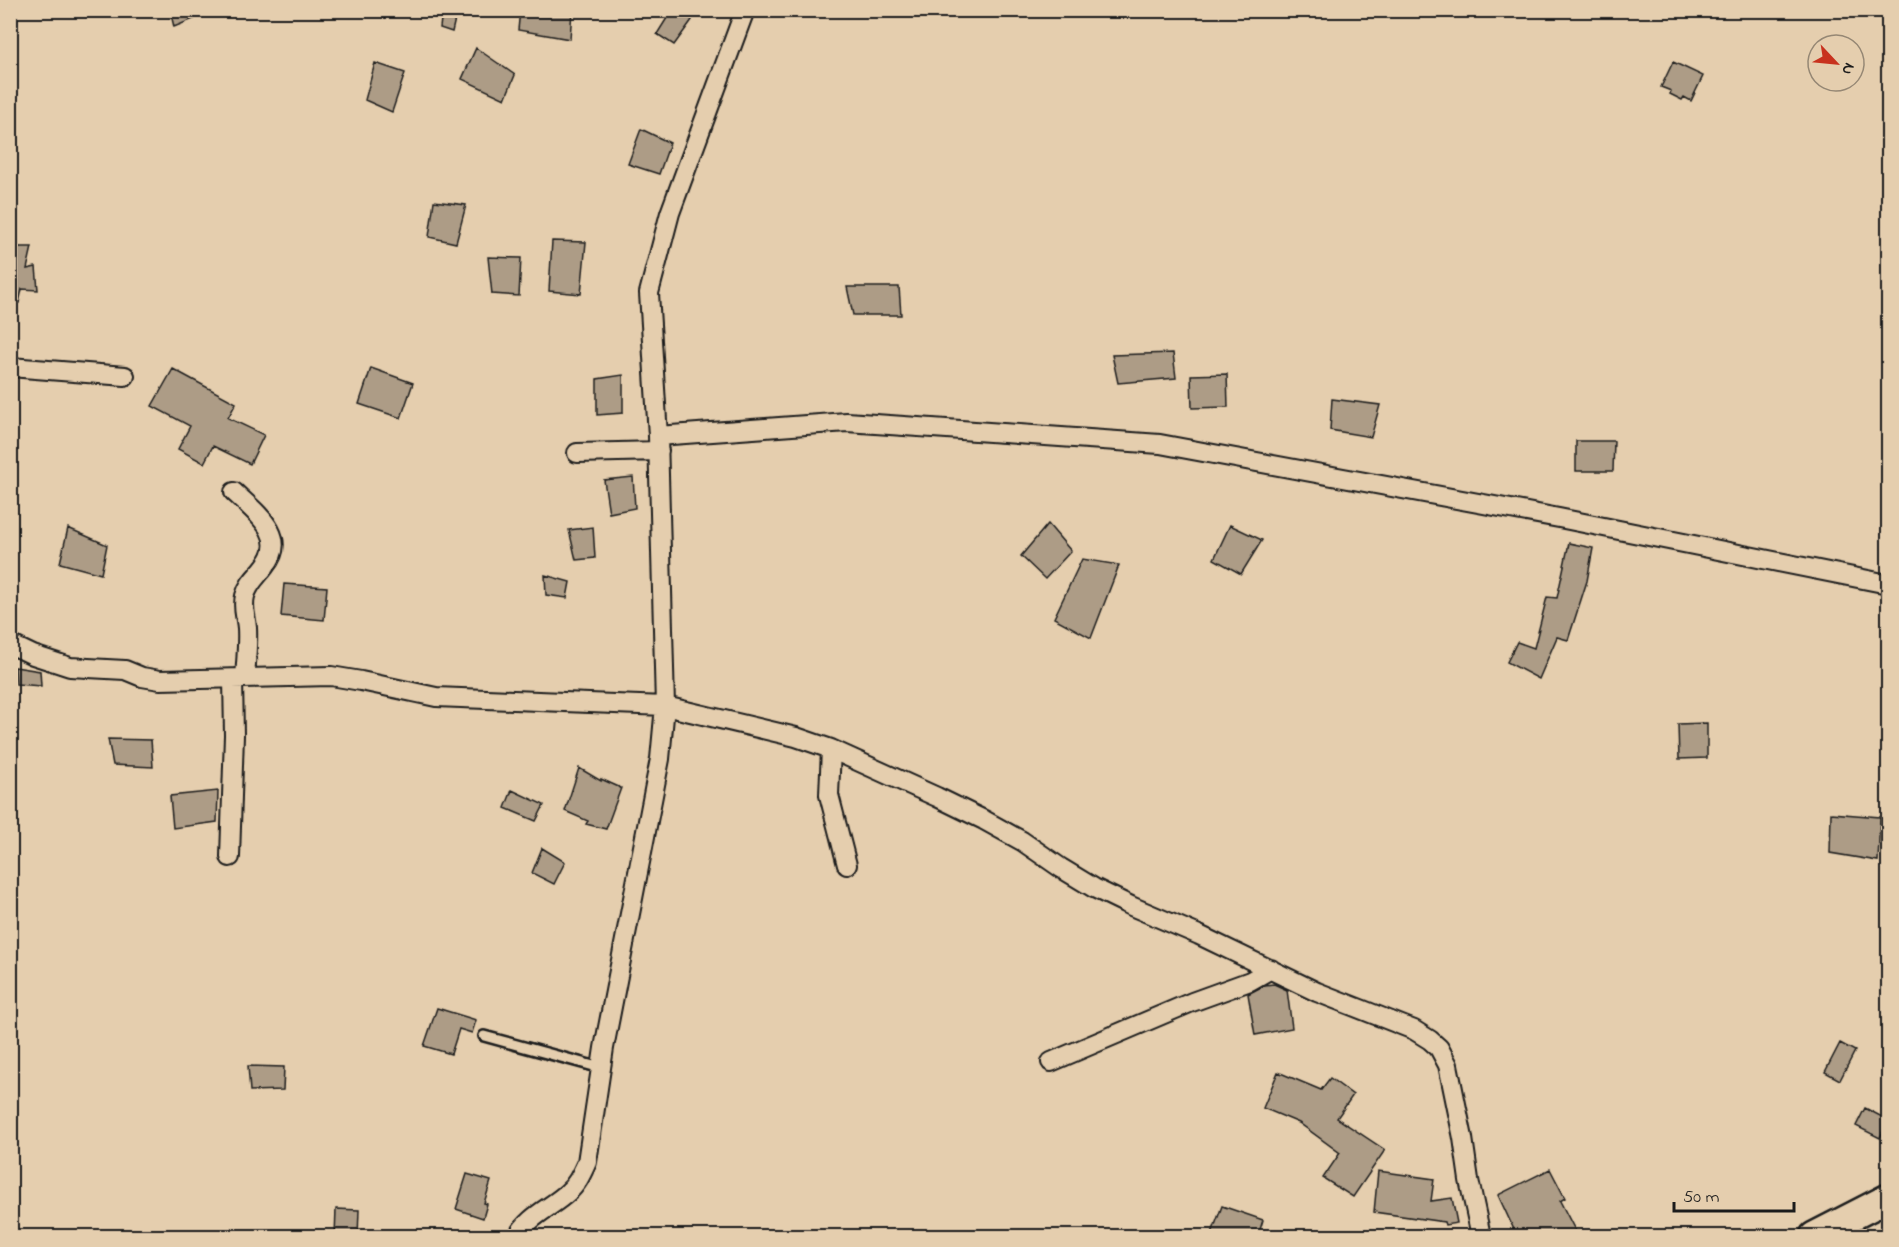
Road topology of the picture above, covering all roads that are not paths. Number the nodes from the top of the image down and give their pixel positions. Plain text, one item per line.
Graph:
1 (746, 10) edge
2 (10, 367) edge
3 (126, 376) dead end
4 (659, 444) junction
5 (577, 453) dead end
6 (234, 492) dead end
7 (1888, 584) edge
8 (10, 644) edge
9 (239, 679) junction
10 (665, 706) junction
11 (831, 749) junction
12 (230, 857) dead end
13 (847, 865) dead end
14 (1270, 969) junction
15 (484, 1036) dead end
16 (1051, 1062) dead end
17 (601, 1068) junction
18 (1888, 1198) edge
19 (518, 1236) edge
20 (1481, 1236) edge
21 (1814, 1236) edge

1 - 4 street
2 - 3 street
4 - 5 street
4 - 7 street
4 - 10 street
6 - 9 street
8 - 9 street
9 - 10 street
9 - 12 street
10 - 11 street
10 - 17 street
11 - 13 street
11 - 14 street
14 - 16 street
14 - 20 street
15 - 17 lane
17 - 19 street
18 - 21 main road

